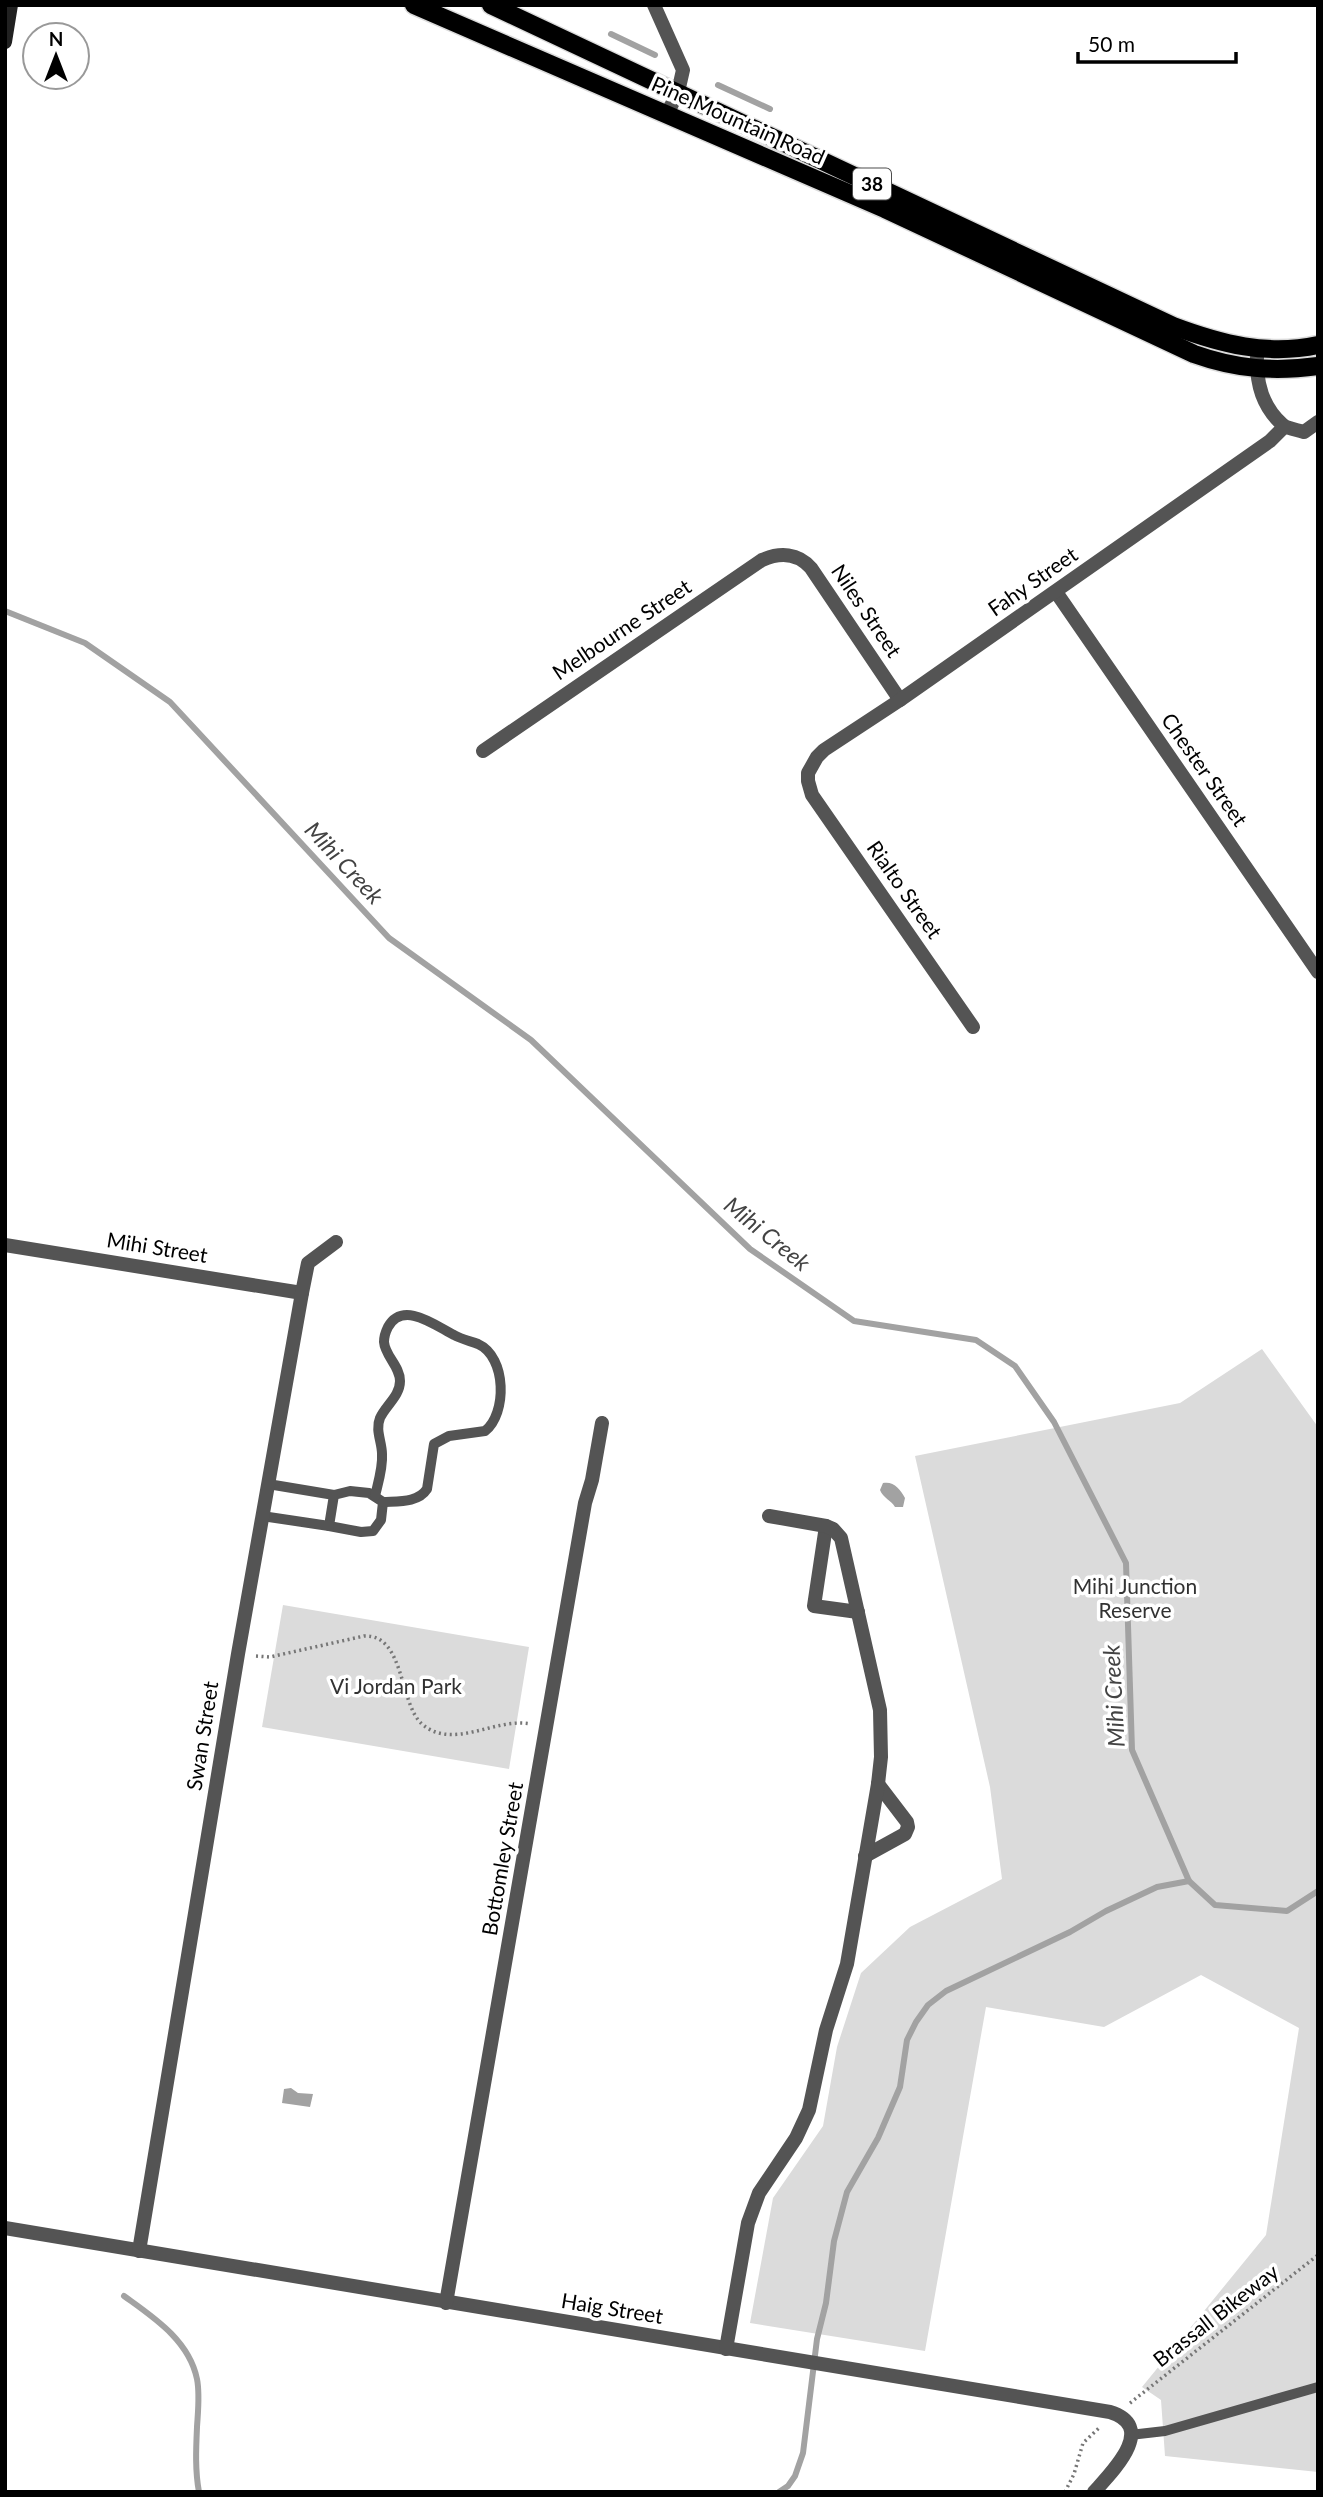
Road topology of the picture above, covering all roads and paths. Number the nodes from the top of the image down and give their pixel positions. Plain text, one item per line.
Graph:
1 (11, 5) edge
2 (414, 5) edge
3 (491, 5) edge
4 (654, 5) edge
5 (5, 42) edge
6 (678, 92) junction
7 (667, 114) junction
8 (1317, 347) edge
9 (1257, 349) junction
10 (1318, 366) edge
11 (1256, 369) junction
12 (1318, 422) edge
13 (1284, 427) junction
14 (789, 555) joint
15 (1056, 592) junction
16 (900, 700) junction
17 (483, 751) dead end
18 (808, 773) joint
19 (1318, 972) edge
20 (973, 1027) dead end
21 (336, 1242) dead end
22 (5, 1245) edge
23 (302, 1293) junction
24 (603, 1423) dead end
25 (268, 1484) junction
26 (334, 1495) junction
27 (379, 1499) junction
28 (262, 1516) junction
29 (769, 1516) dead end
30 (329, 1526) junction
31 (826, 1526) junction
32 (858, 1612) junction
33 (238, 1654) junction
34 (547, 1728) junction
35 (877, 1784) junction
36 (866, 1856) junction
37 (5, 2228) edge
38 (139, 2250) junction
39 (1318, 2255) edge
40 (446, 2303) junction
41 (726, 2349) junction
42 (1318, 2387) edge
43 (1133, 2400) dead end
44 (1099, 2428) dead end
45 (1130, 2435) junction
46 (1065, 2492) edge
47 (1094, 2492) edge

1 - 5 main road
2 - 7 main road, Pine Mountain Road / 38
3 - 6 main road, Pine Mountain Road / 38
4 - 6 street
6 - 7 street
6 - 9 main road, Pine Mountain Road / 38
7 - 11 main road, Pine Mountain Road / 38
8 - 9 main road, Pine Mountain Road / 38
9 - 11 street
10 - 11 main road, Pine Mountain Road / 38
11 - 13 street
12 - 13 street
13 - 15 street, Fahy Street
14 - 16 street, Niles Street
14 - 17 street, Melbourne Street
15 - 16 street, Fahy Street
15 - 19 street, Chester Street
16 - 18 street, Fahy Street
18 - 20 street, Rialto Street
21 - 23 street, Swan Street
22 - 23 street, Mihi Street
23 - 25 street, Swan Street
24 - 34 street, Bottomley Street
25 - 26 lane
25 - 28 street, Swan Street
26 - 27 lane
26 - 30 lane
27 - 27 lane
27 - 30 lane
28 - 30 lane
28 - 33 street, Swan Street
29 - 31 street
31 - 32 street
31 - 32 street
32 - 35 street
33 - 34 path
33 - 38 street, Swan Street
34 - 40 street, Bottomley Street
35 - 36 street
35 - 36 street
36 - 41 street
37 - 38 street, Haig Street
38 - 40 street, Haig Street
39 - 43 path, Brassall Bikeway
40 - 41 street, Haig Street
41 - 45 street, Haig Street
42 - 45 lane
44 - 46 path
45 - 47 street

